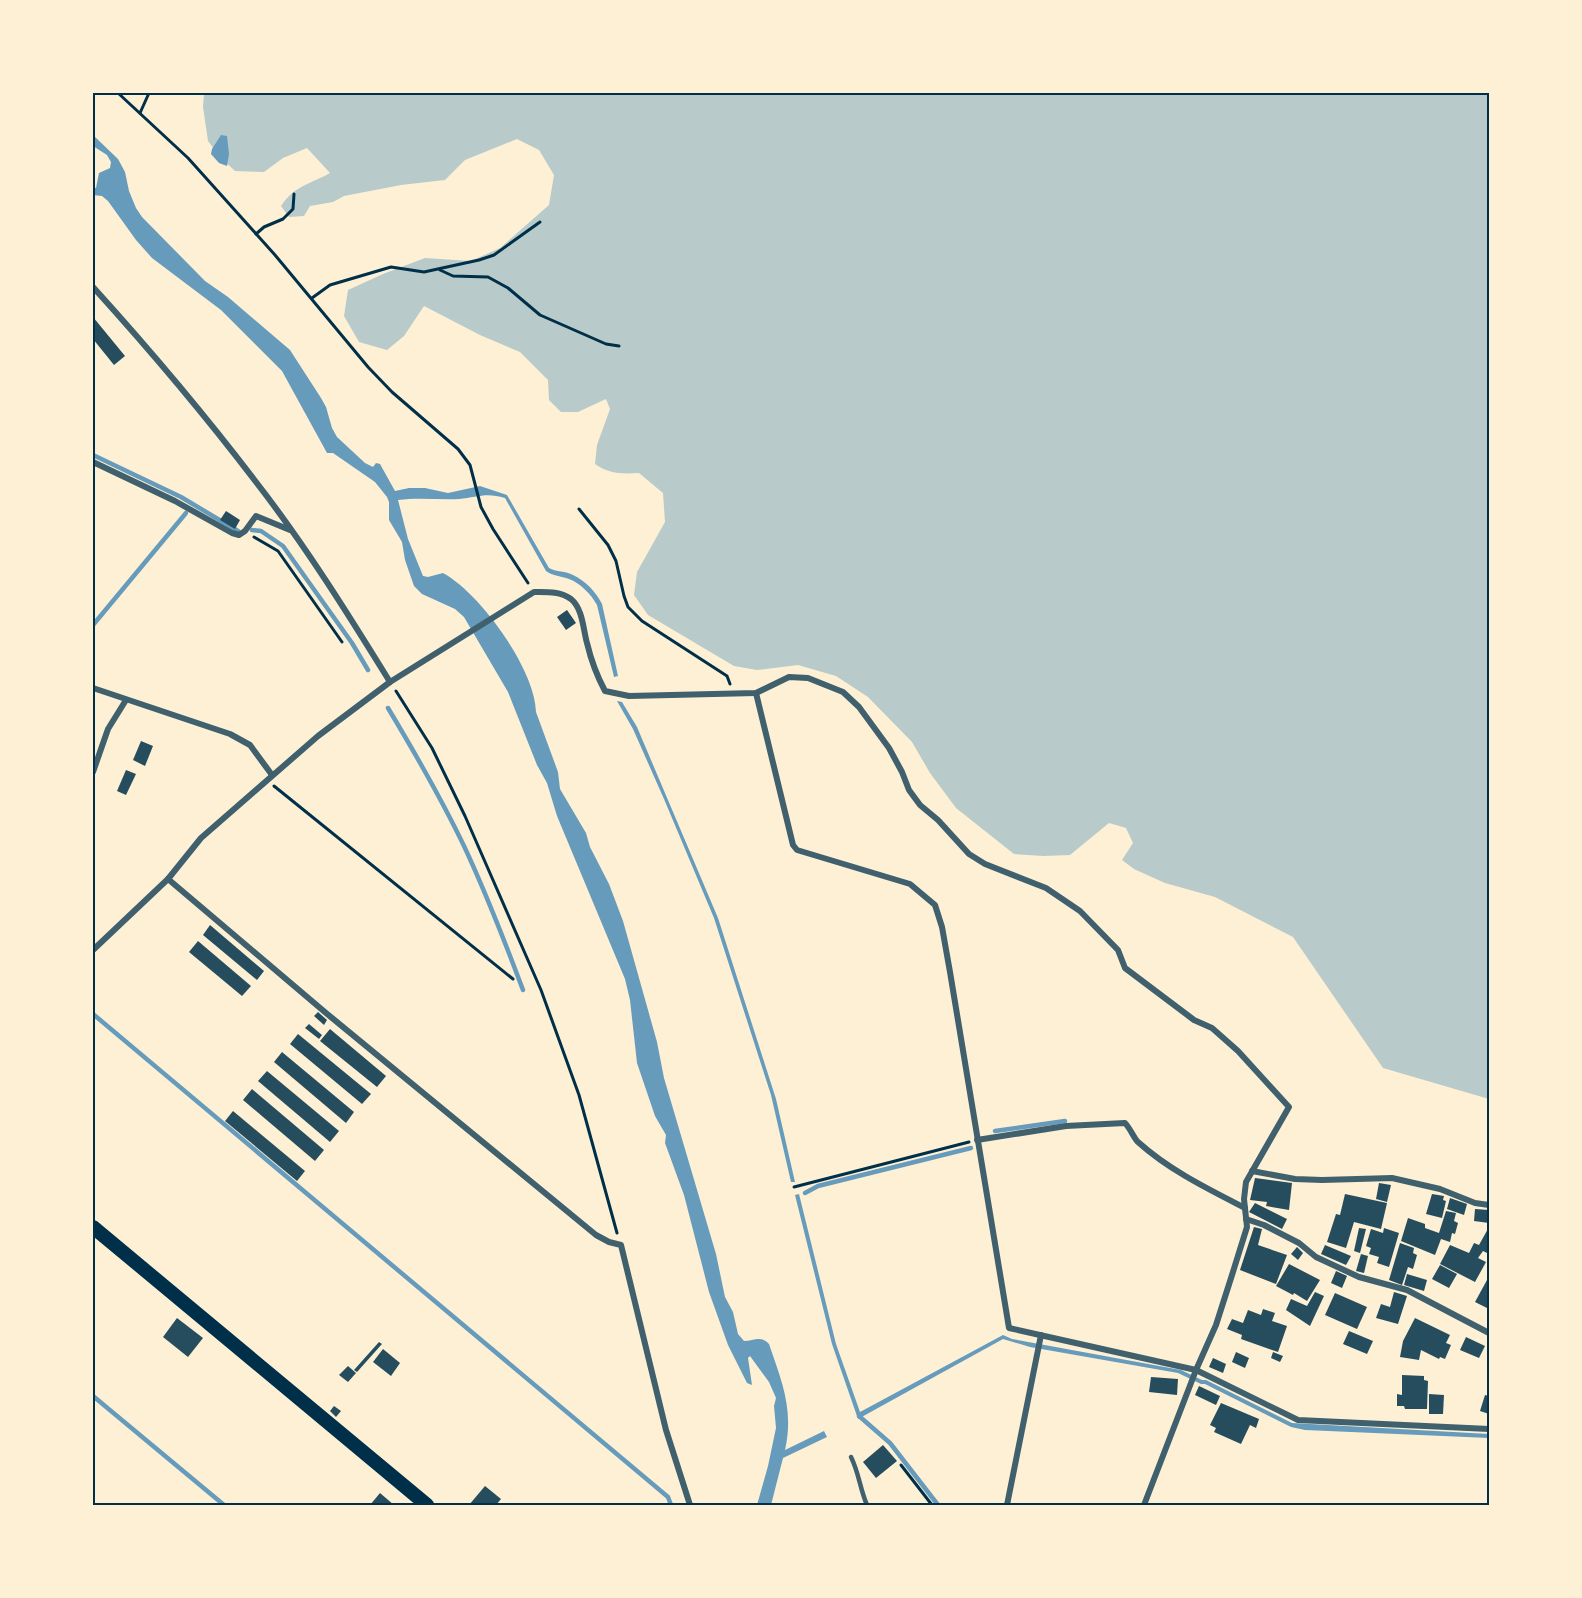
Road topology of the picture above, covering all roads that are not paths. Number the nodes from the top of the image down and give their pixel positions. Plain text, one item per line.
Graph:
1 (93, 287) edge
2 (93, 462) edge
3 (290, 530) junction
4 (390, 682) junction
5 (93, 688) edge
6 (756, 693) junction
7 (126, 700) junction
8 (93, 772) edge
9 (269, 778) junction
10 (168, 879) junction
11 (93, 950) edge
12 (977, 1140) junction
13 (1252, 1171) junction
14 (1489, 1205) edge
15 (1245, 1208) junction
16 (1246, 1219) junction
17 (93, 1227) edge
18 (1489, 1333) edge
19 (1041, 1335) junction
20 (1196, 1370) junction
21 (1489, 1429) edge
22 (851, 1457) dead end
23 (427, 1505) edge
24 (690, 1505) edge
25 (867, 1505) edge
26 (1007, 1505) edge
27 (1144, 1505) edge

1 - 3 street
2 - 3 street
3 - 4 street
4 - 6 street
4 - 9 street
5 - 7 street
6 - 12 street
6 - 13 street
7 - 8 street
7 - 9 street
9 - 10 street
10 - 11 street
10 - 24 street
12 - 15 street
12 - 19 street
13 - 14 street
13 - 15 street
15 - 16 street
16 - 18 street
16 - 20 street
17 - 23 main road
19 - 20 street
19 - 26 street
20 - 21 street
20 - 27 street
22 - 25 lane

